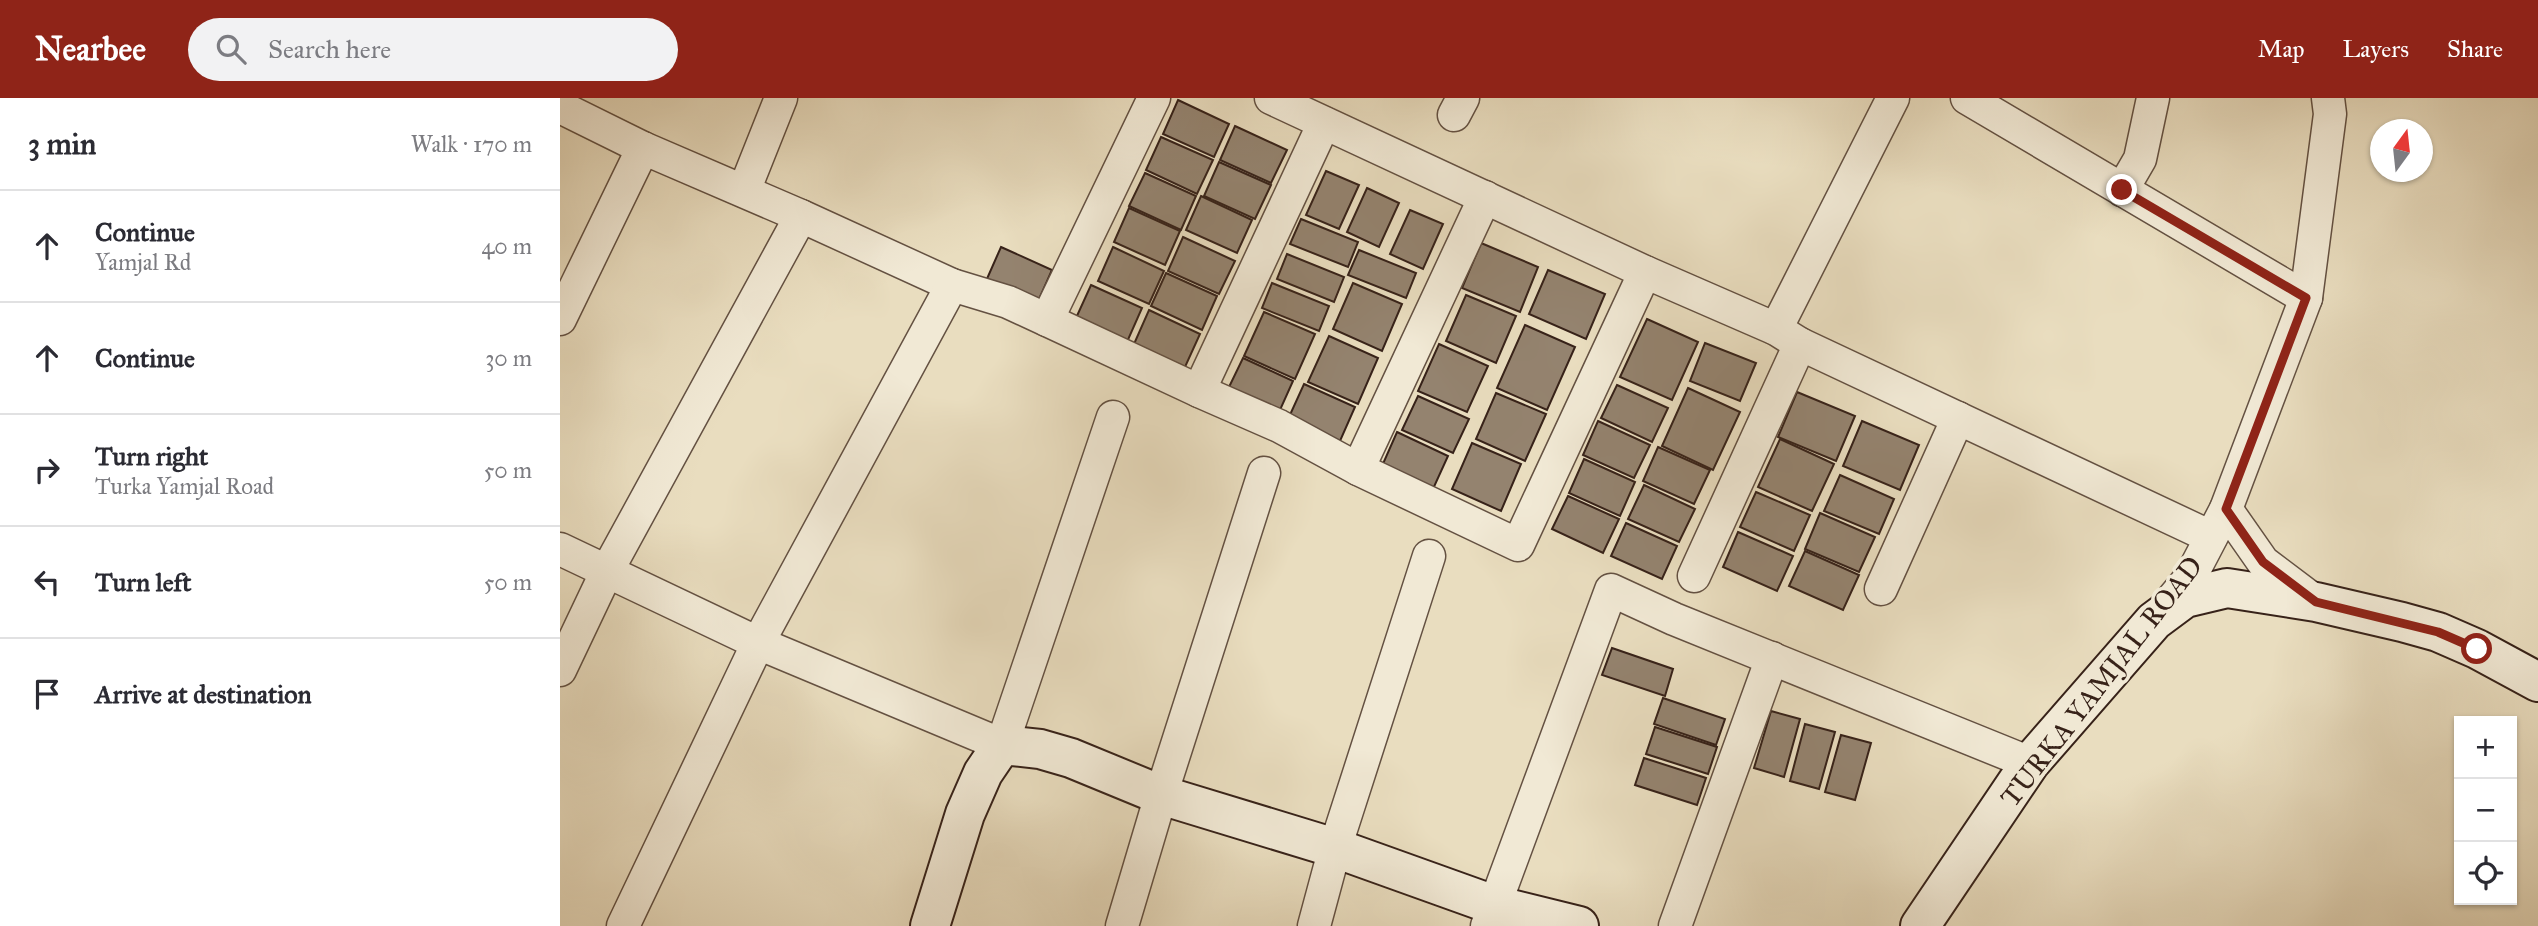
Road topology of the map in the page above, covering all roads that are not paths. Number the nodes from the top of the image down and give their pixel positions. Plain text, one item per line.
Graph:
1 (781, 98) edge
2 (1154, 98) edge
3 (1271, 98) edge
4 (1893, 98) edge
5 (1967, 98) edge
6 (2153, 98) edge
7 (2328, 98) edge
8 (560, 107) edge
9 (1324, 123) junction
10 (643, 148) junction
11 (2122, 190) junction
12 (744, 191) junction
13 (1485, 197) junction
14 (802, 216) junction
15 (1646, 272) junction
16 (952, 285) junction
17 (2306, 298) junction
18 (560, 319) edge
19 (1047, 320) junction
20 (1788, 337) junction
21 (1199, 391) junction
22 (1113, 417) dead end
23 (1958, 418) junction
24 (1358, 469) junction
25 (1264, 473) dead end
26 (2226, 509) junction
27 (2211, 537) junction
28 (560, 549) edge
29 (1429, 556) dead end
30 (607, 571) junction
31 (1694, 576) dead end
32 (1881, 589) dead end
33 (2316, 602) junction
34 (2154, 621) junction
35 (758, 643) junction
36 (1772, 658) junction
37 (560, 670) edge
38 (2538, 682) edge
39 (1002, 745) junction
40 (2030, 763) junction
41 (1161, 795) junction
42 (1335, 848) junction
43 (1491, 915) edge
44 (623, 926) edge
45 (930, 926) edge
46 (1122, 926) edge
47 (1314, 926) edge
48 (1579, 926) edge
49 (1675, 926) edge
50 (1920, 926) edge

1 - 12 street
2 - 19 street
3 - 9 street
4 - 20 street
5 - 11 street
6 - 11 street
7 - 17 street, TURKA YAMJAL ROAD
8 - 10 street
9 - 13 street
9 - 21 street
10 - 12 street
10 - 18 street
11 - 17 street
12 - 14 street
13 - 15 street
13 - 24 street
14 - 16 street
14 - 30 street
15 - 20 street
15 - 24 street
16 - 19 street
16 - 35 street
17 - 26 street, TURKA YAMJAL ROAD
19 - 21 street
20 - 23 street
20 - 31 street
21 - 24 street
22 - 39 street
23 - 27 street
23 - 32 street
25 - 41 street
26 - 27 street, TURKA YAMJAL ROAD
26 - 33 street
27 - 34 street, TURKA YAMJAL ROAD
28 - 30 street
29 - 42 street
30 - 35 street
30 - 37 street
33 - 34 main road
33 - 38 main road
34 - 40 main road, TURKA YAMJAL ROAD
35 - 39 street
35 - 44 street
36 - 40 street
36 - 43 street
36 - 49 street
39 - 41 main road
39 - 45 main road
40 - 50 main road, TURKA YAMJAL ROAD
41 - 42 main road
41 - 46 street
42 - 43 main road
42 - 47 street
43 - 48 main road

